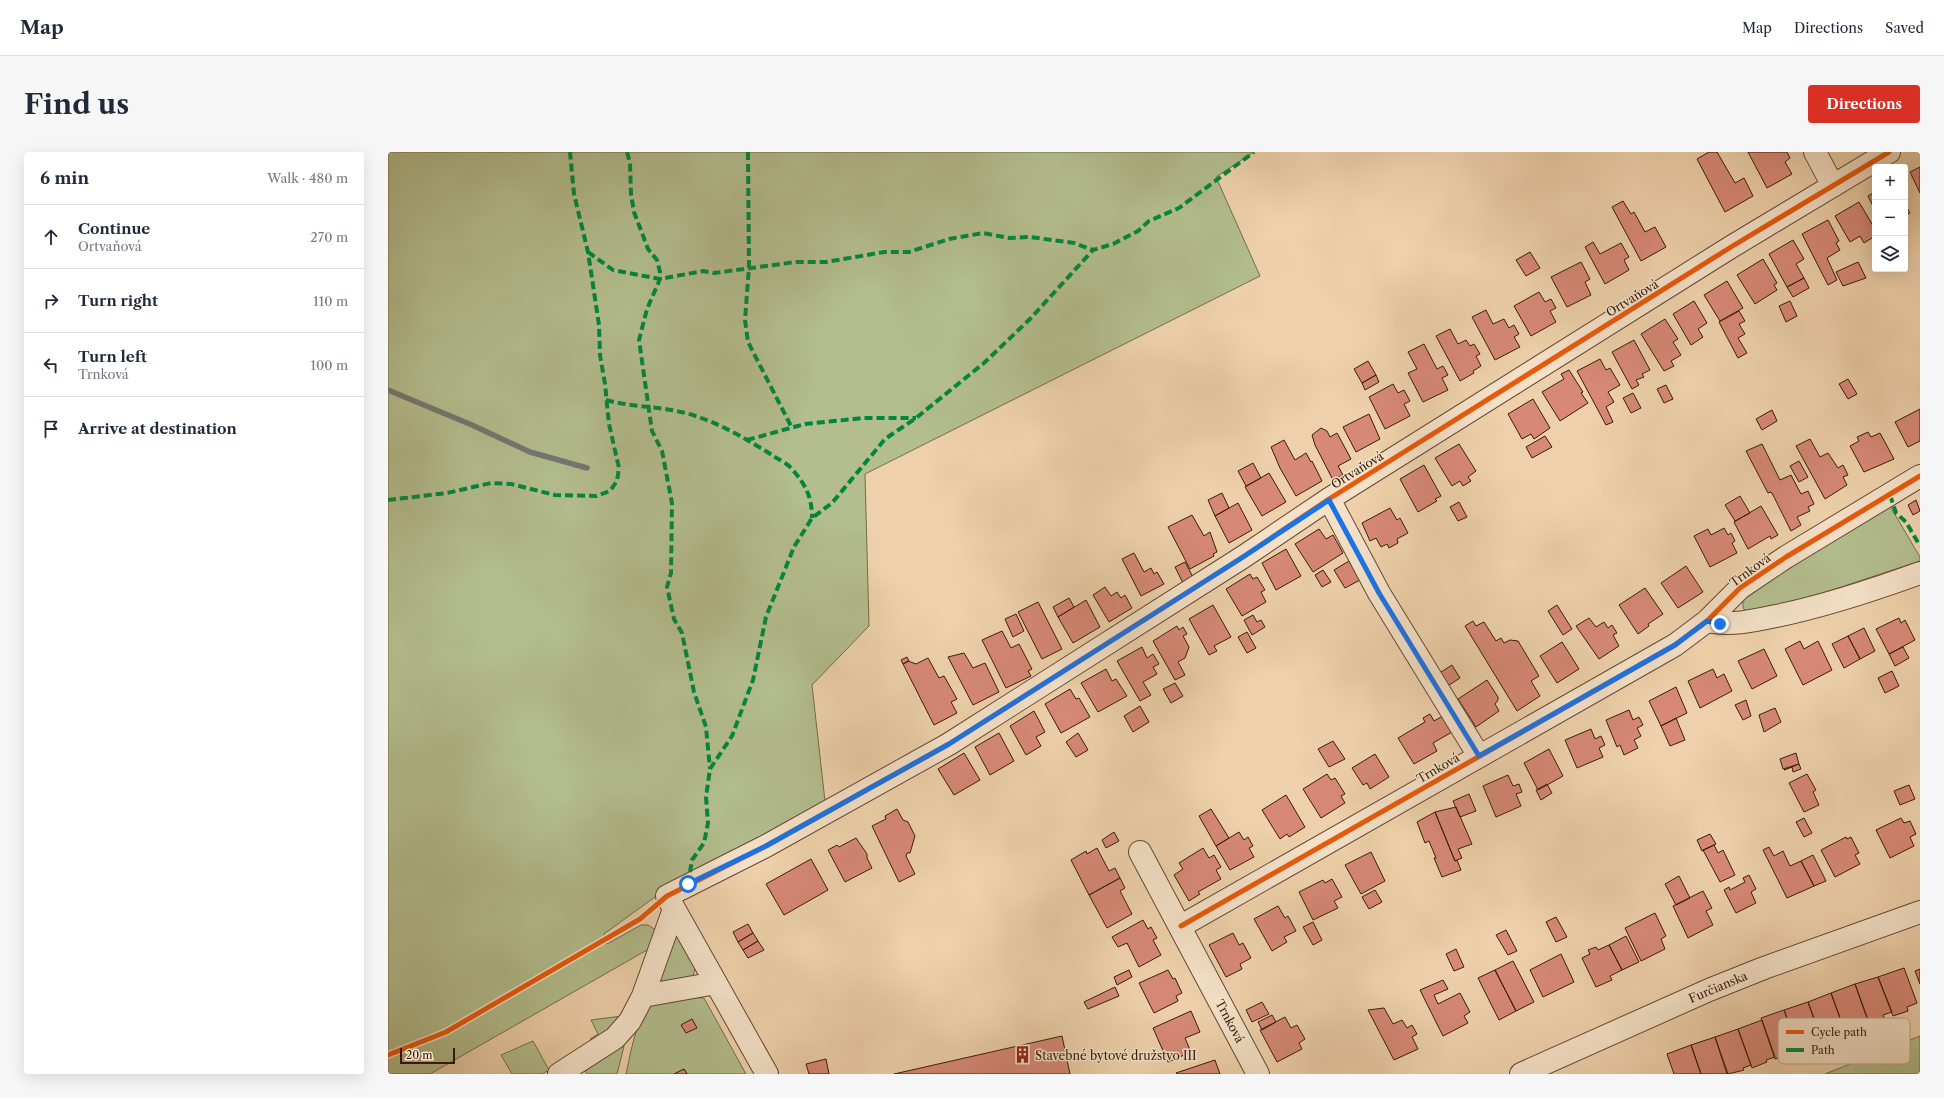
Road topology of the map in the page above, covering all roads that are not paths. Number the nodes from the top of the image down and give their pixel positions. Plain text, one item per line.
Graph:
1 (1816, 152) edge
2 (1890, 152) edge
3 (1833, 186) junction
4 (1920, 476) edge
5 (1329, 500) junction
6 (1920, 573) edge
7 (1707, 621) junction
8 (1479, 756) junction
9 (1140, 852) dead end
10 (671, 902) junction
11 (1920, 912) edge
12 (1181, 926) junction
13 (716, 983) junction
14 (642, 996) junction
15 (560, 1074) edge
16 (767, 1074) edge
17 (1258, 1074) edge
18 (1521, 1074) edge

1 - 3 street
2 - 3 street, Ortvaňová
3 - 5 street, Ortvaňová
4 - 7 street, Trnková
5 - 8 street
5 - 10 street, Ortvaňová
6 - 7 street
7 - 8 street, Trnková
8 - 12 street, Trnková
9 - 12 street, Trnková
10 - 13 street
10 - 14 street
11 - 18 street, Furčianska
12 - 17 street, Trnková
13 - 14 street
13 - 16 street
14 - 15 street

